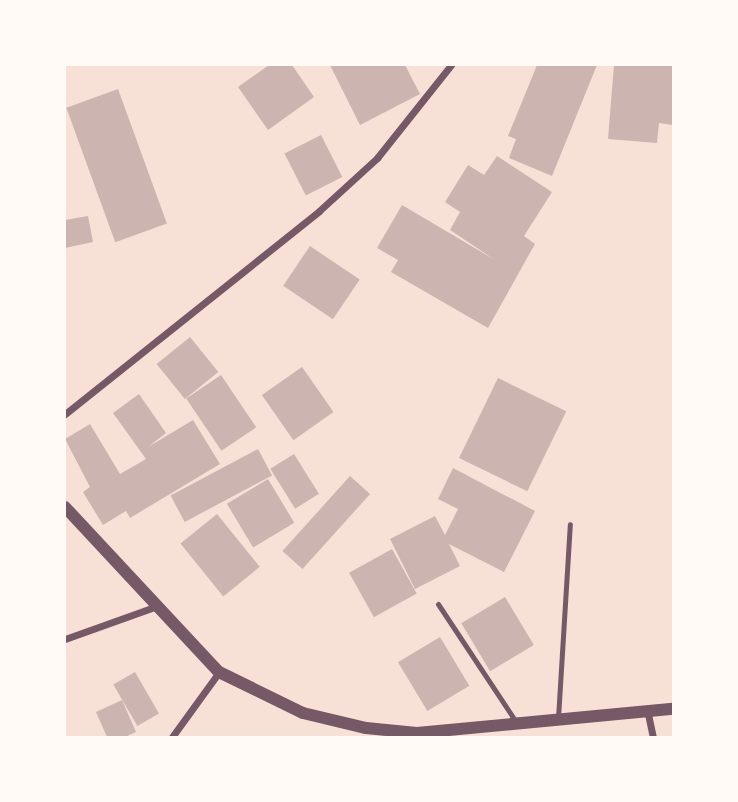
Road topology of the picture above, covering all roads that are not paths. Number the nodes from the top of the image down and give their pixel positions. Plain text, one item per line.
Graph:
1 (451, 65) edge
2 (65, 414) edge
3 (65, 507) edge
4 (570, 524) dead end
5 (438, 604) dead end
6 (158, 606) junction
7 (65, 639) edge
8 (219, 671) junction
9 (673, 709) edge
10 (648, 714) junction
11 (557, 722) junction
12 (518, 724) junction
13 (175, 734) edge
14 (653, 737) edge

1 - 2 street
3 - 6 street
4 - 11 lane
5 - 12 lane
6 - 7 street
6 - 8 street
8 - 12 street
8 - 13 street
9 - 10 street
10 - 11 street
10 - 14 street
11 - 12 street

